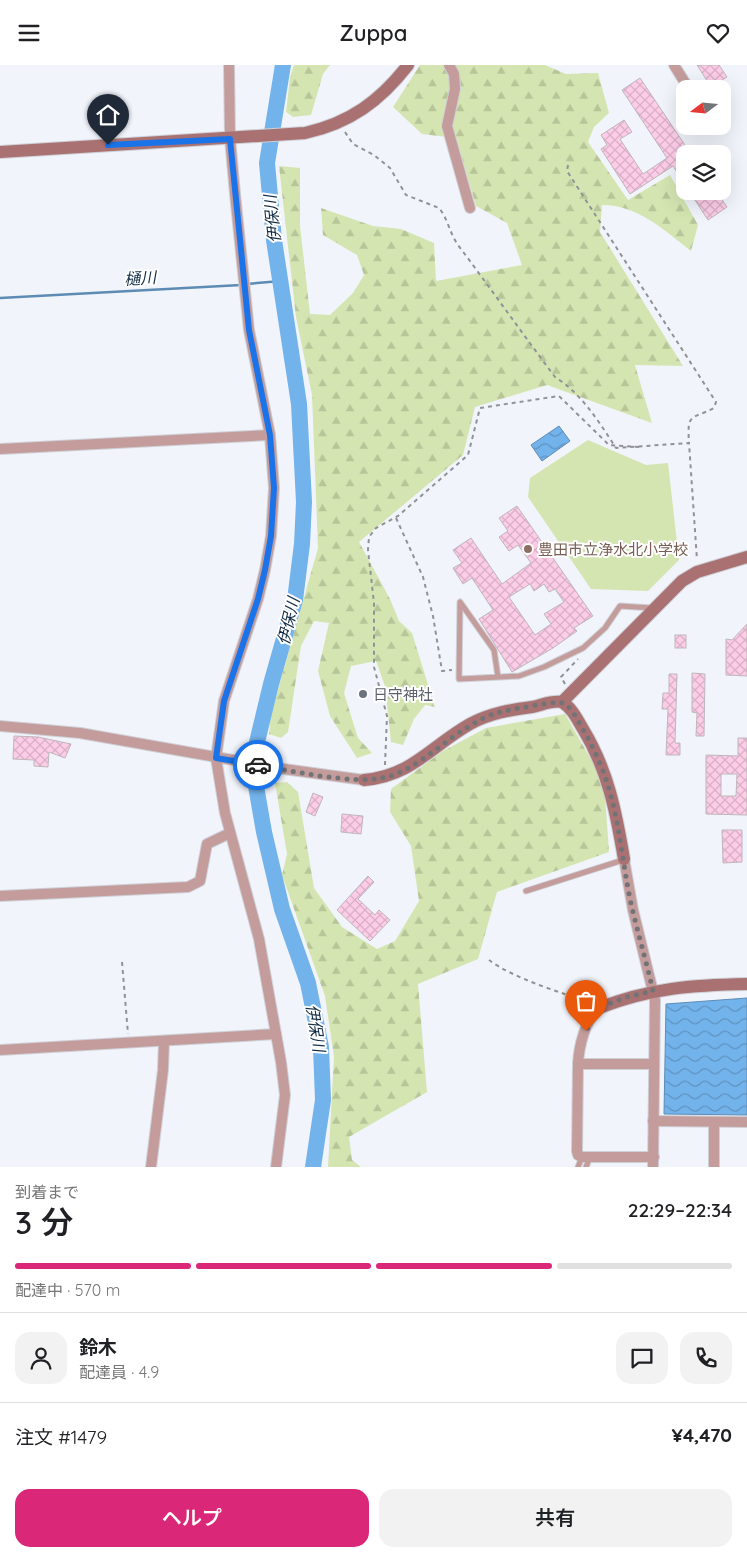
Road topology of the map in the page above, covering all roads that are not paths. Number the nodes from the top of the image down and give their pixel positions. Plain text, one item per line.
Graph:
1 (229, 65) edge
2 (408, 65) edge
3 (449, 65) edge
4 (674, 65) edge
5 (684, 80) edge
6 (234, 139) junction
7 (0, 152) edge
8 (470, 209) dead end
9 (270, 435) junction
10 (0, 449) edge
11 (747, 557) edge
12 (653, 608) junction
13 (498, 677) junction
14 (562, 702) junction
15 (0, 726) edge
16 (220, 759) junction
17 (364, 780) joint
18 (230, 833) junction
19 (624, 859) junction
20 (526, 891) dead end
21 (0, 896) edge
22 (747, 984) edge
23 (653, 991) junction
24 (598, 1008) joint
25 (276, 1034) junction
26 (164, 1041) junction
27 (0, 1050) edge
28 (654, 1063) junction
29 (578, 1064) junction
30 (653, 1121) junction
31 (714, 1122) junction
32 (747, 1122) edge
33 (584, 1162) edge
34 (653, 1162) edge
35 (151, 1167) edge
36 (276, 1167) edge
37 (714, 1167) edge

1 - 6 street
2 - 6 street
3 - 8 street
4 - 5 street
6 - 7 street
6 - 9 street
9 - 10 street
9 - 16 street
11 - 12 street
12 - 13 lane
12 - 14 street
13 - 13 lane
14 - 17 street
14 - 19 street
15 - 16 street
16 - 17 street
16 - 18 street
18 - 21 street
18 - 25 street
19 - 20 lane
19 - 23 street
22 - 23 street
23 - 24 street
23 - 28 street
24 - 29 street
25 - 26 street
25 - 36 street
26 - 27 street
26 - 35 street
28 - 29 street
28 - 30 street
29 - 33 street
30 - 31 street
30 - 34 street
31 - 32 street
31 - 37 street
33 - 34 street

